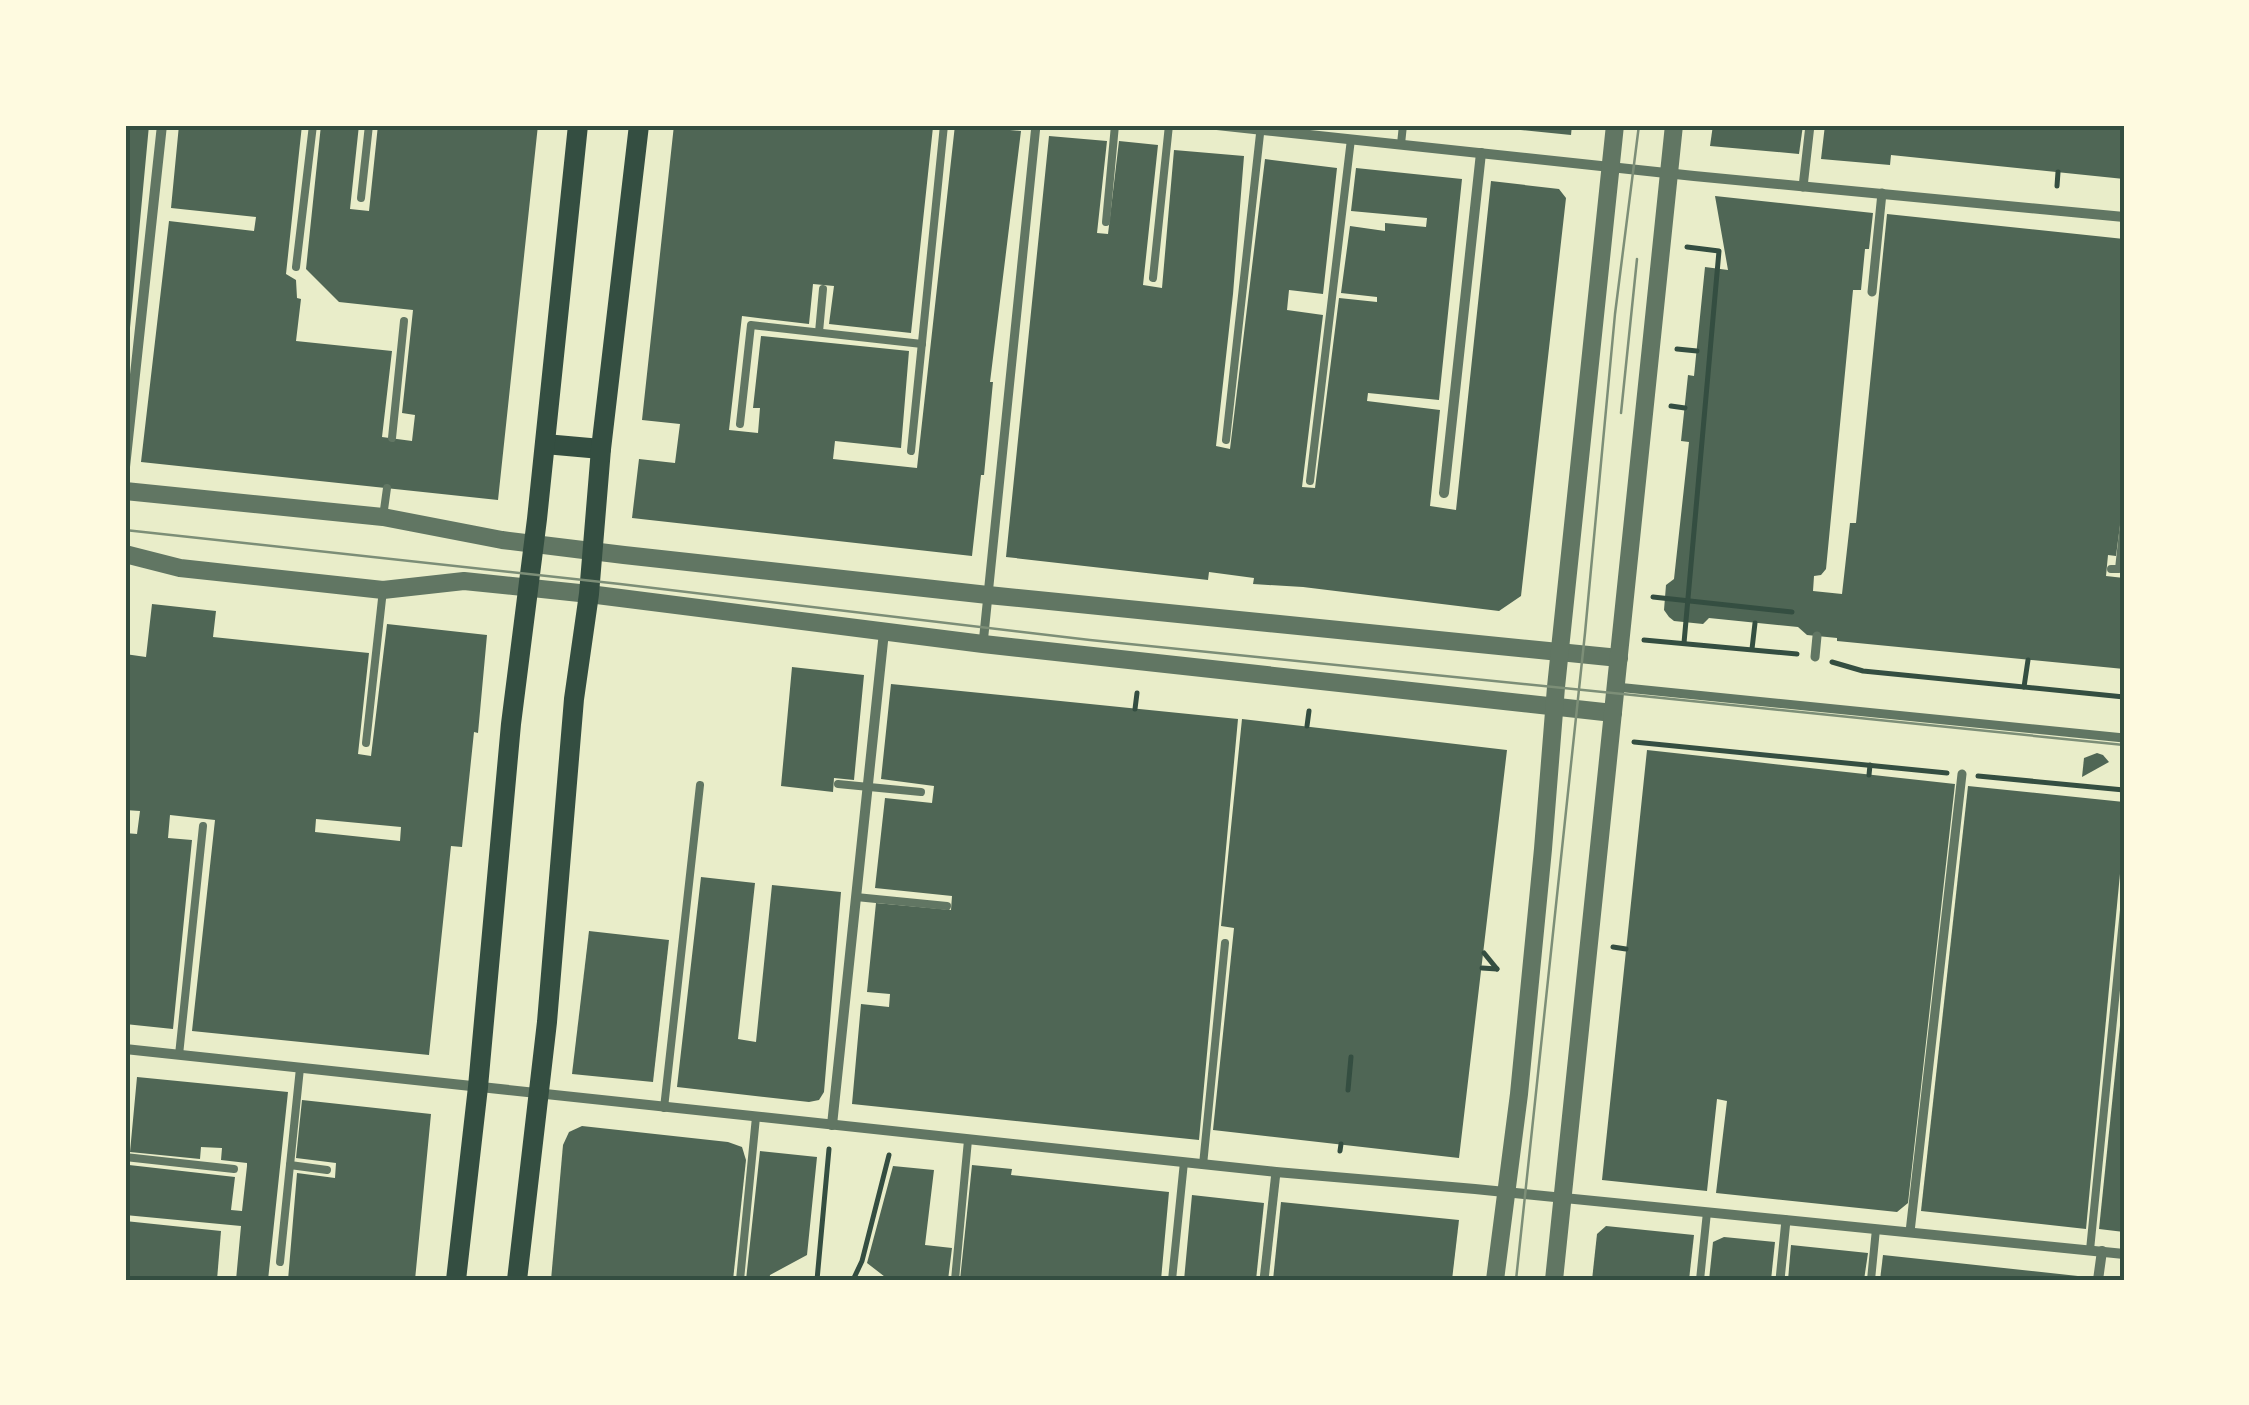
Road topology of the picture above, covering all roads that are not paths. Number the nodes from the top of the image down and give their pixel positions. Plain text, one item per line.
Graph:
1 (162, 125) edge
2 (313, 125) edge
3 (369, 125) edge
4 (578, 125) edge
5 (639, 125) edge
6 (944, 125) edge
7 (1036, 125) edge
8 (1115, 125) edge
9 (1170, 125) edge
10 (1217, 125) edge
11 (1403, 125) edge
12 (1615, 125) edge
13 (1674, 125) edge
14 (1810, 125) edge
15 (1260, 127) edge
16 (1351, 139) junction
17 (1401, 144) junction
18 (1481, 153) junction
19 (1610, 167) junction
20 (1668, 173) junction
21 (1803, 187) junction
22 (1882, 193) junction
23 (361, 198) dead end
24 (2124, 217) edge
25 (1106, 222) dead end
26 (296, 266) dead end
27 (1153, 278) dead end
28 (822, 289) dead end
29 (1872, 292) dead end
30 (404, 321) dead end
31 (818, 332) junction
32 (922, 344) junction
33 (740, 424) dead end
34 (392, 438) dead end
35 (1226, 440) dead end
36 (545, 444) junction
37 (601, 449) junction
38 (911, 451) dead end
39 (125, 467) edge
40 (1310, 482) dead end
41 (387, 488) dead end
42 (125, 491) edge
43 (1444, 493) dead end
44 (383, 517) junction
45 (2124, 523) edge
46 (534, 544) junction
47 (593, 552) junction
48 (125, 554) edge
49 (2111, 569) dead end
50 (528, 589) junction
51 (383, 590) junction
52 (589, 594) junction
53 (988, 595) junction
54 (884, 632) junction
55 (1817, 636) dead end
56 (983, 644) junction
57 (1560, 652) junction
58 (1815, 657) road end
59 (1618, 658) junction
60 (1616, 687) junction
61 (1554, 707) junction
62 (1613, 713) junction
63 (2124, 738) edge
64 (366, 743) dead end
65 (1962, 774) road end
66 (838, 784) dead end
67 (700, 785) dead end
68 (868, 787) junction
69 (921, 792) dead end
70 (203, 826) dead end
71 (856, 897) junction
72 (947, 906) dead end
73 (2124, 910) edge
74 (1225, 944) dead end
75 (125, 1049) edge
76 (179, 1055) junction
77 (300, 1068) junction
78 (478, 1087) junction
79 (539, 1094) junction
80 (664, 1108) junction
81 (756, 1117) junction
82 (832, 1125) junction
83 (968, 1140) junction
84 (125, 1157) edge
85 (1184, 1162) junction
86 (1203, 1164) junction
87 (290, 1166) junction
88 (234, 1168) dead end
89 (327, 1170) dead end
90 (1276, 1172) junction
91 (1505, 1192) junction
92 (1563, 1198) junction
93 (1707, 1212) junction
94 (1786, 1220) junction
95 (1876, 1229) junction
96 (1910, 1232) junction
97 (2096, 1251) junction
98 (2124, 1254) edge
99 (280, 1262) dead end
100 (456, 1280) edge
101 (517, 1280) edge
102 (740, 1280) edge
103 (954, 1280) edge
104 (1172, 1280) edge
105 (1264, 1280) edge
106 (1495, 1280) edge
107 (1554, 1280) edge
108 (1700, 1280) edge
109 (1780, 1280) edge
110 (1871, 1280) edge
111 (2098, 1280) edge

1 - 39 street
2 - 26 lane
3 - 23 lane
4 - 36 main road
5 - 37 main road
6 - 32 lane
7 - 53 street
8 - 25 lane
9 - 27 lane
10 - 15 street
11 - 17 lane
12 - 19 street
13 - 20 street
14 - 21 street
15 - 16 street
15 - 35 lane
16 - 17 street
16 - 40 lane
17 - 18 street
18 - 19 street
18 - 43 street
19 - 20 street
19 - 57 street
20 - 21 street
20 - 59 street
21 - 22 street
22 - 24 street
22 - 29 street
28 - 31 lane
30 - 34 lane
31 - 32 lane
31 - 33 lane
32 - 38 lane
36 - 37 main road
36 - 46 main road
37 - 47 main road
41 - 44 lane
42 - 44 street
44 - 46 street
45 - 49 lane
46 - 47 street
46 - 50 main road
47 - 52 main road
47 - 53 street
48 - 51 street
50 - 51 street
50 - 52 street
50 - 78 main road
51 - 64 lane
52 - 54 street
52 - 79 main road
53 - 56 street
53 - 57 street
54 - 56 street
54 - 68 street
55 - 58 street
56 - 61 street
57 - 59 street
57 - 61 street
59 - 60 street
60 - 62 street
60 - 63 street
61 - 62 street
61 - 91 street
62 - 92 street
65 - 96 street
66 - 68 lane
67 - 80 lane
68 - 69 lane
68 - 71 street
70 - 76 lane
71 - 72 lane
71 - 82 street
73 - 97 lane
74 - 86 lane
75 - 76 street
76 - 77 street
77 - 78 street
77 - 87 lane
78 - 79 street
78 - 100 main road
79 - 80 street
79 - 101 main road
80 - 81 street
81 - 82 street
81 - 102 lane
82 - 83 street
83 - 85 street
83 - 103 lane
84 - 88 lane
85 - 86 street
85 - 104 lane
86 - 90 street
87 - 89 lane
87 - 99 lane
90 - 91 street
90 - 105 street
91 - 92 street
91 - 106 street
92 - 93 street
92 - 107 street
93 - 94 street
93 - 108 lane
94 - 95 street
94 - 109 street
95 - 96 street
95 - 110 lane
96 - 97 street
97 - 98 street
97 - 111 street

